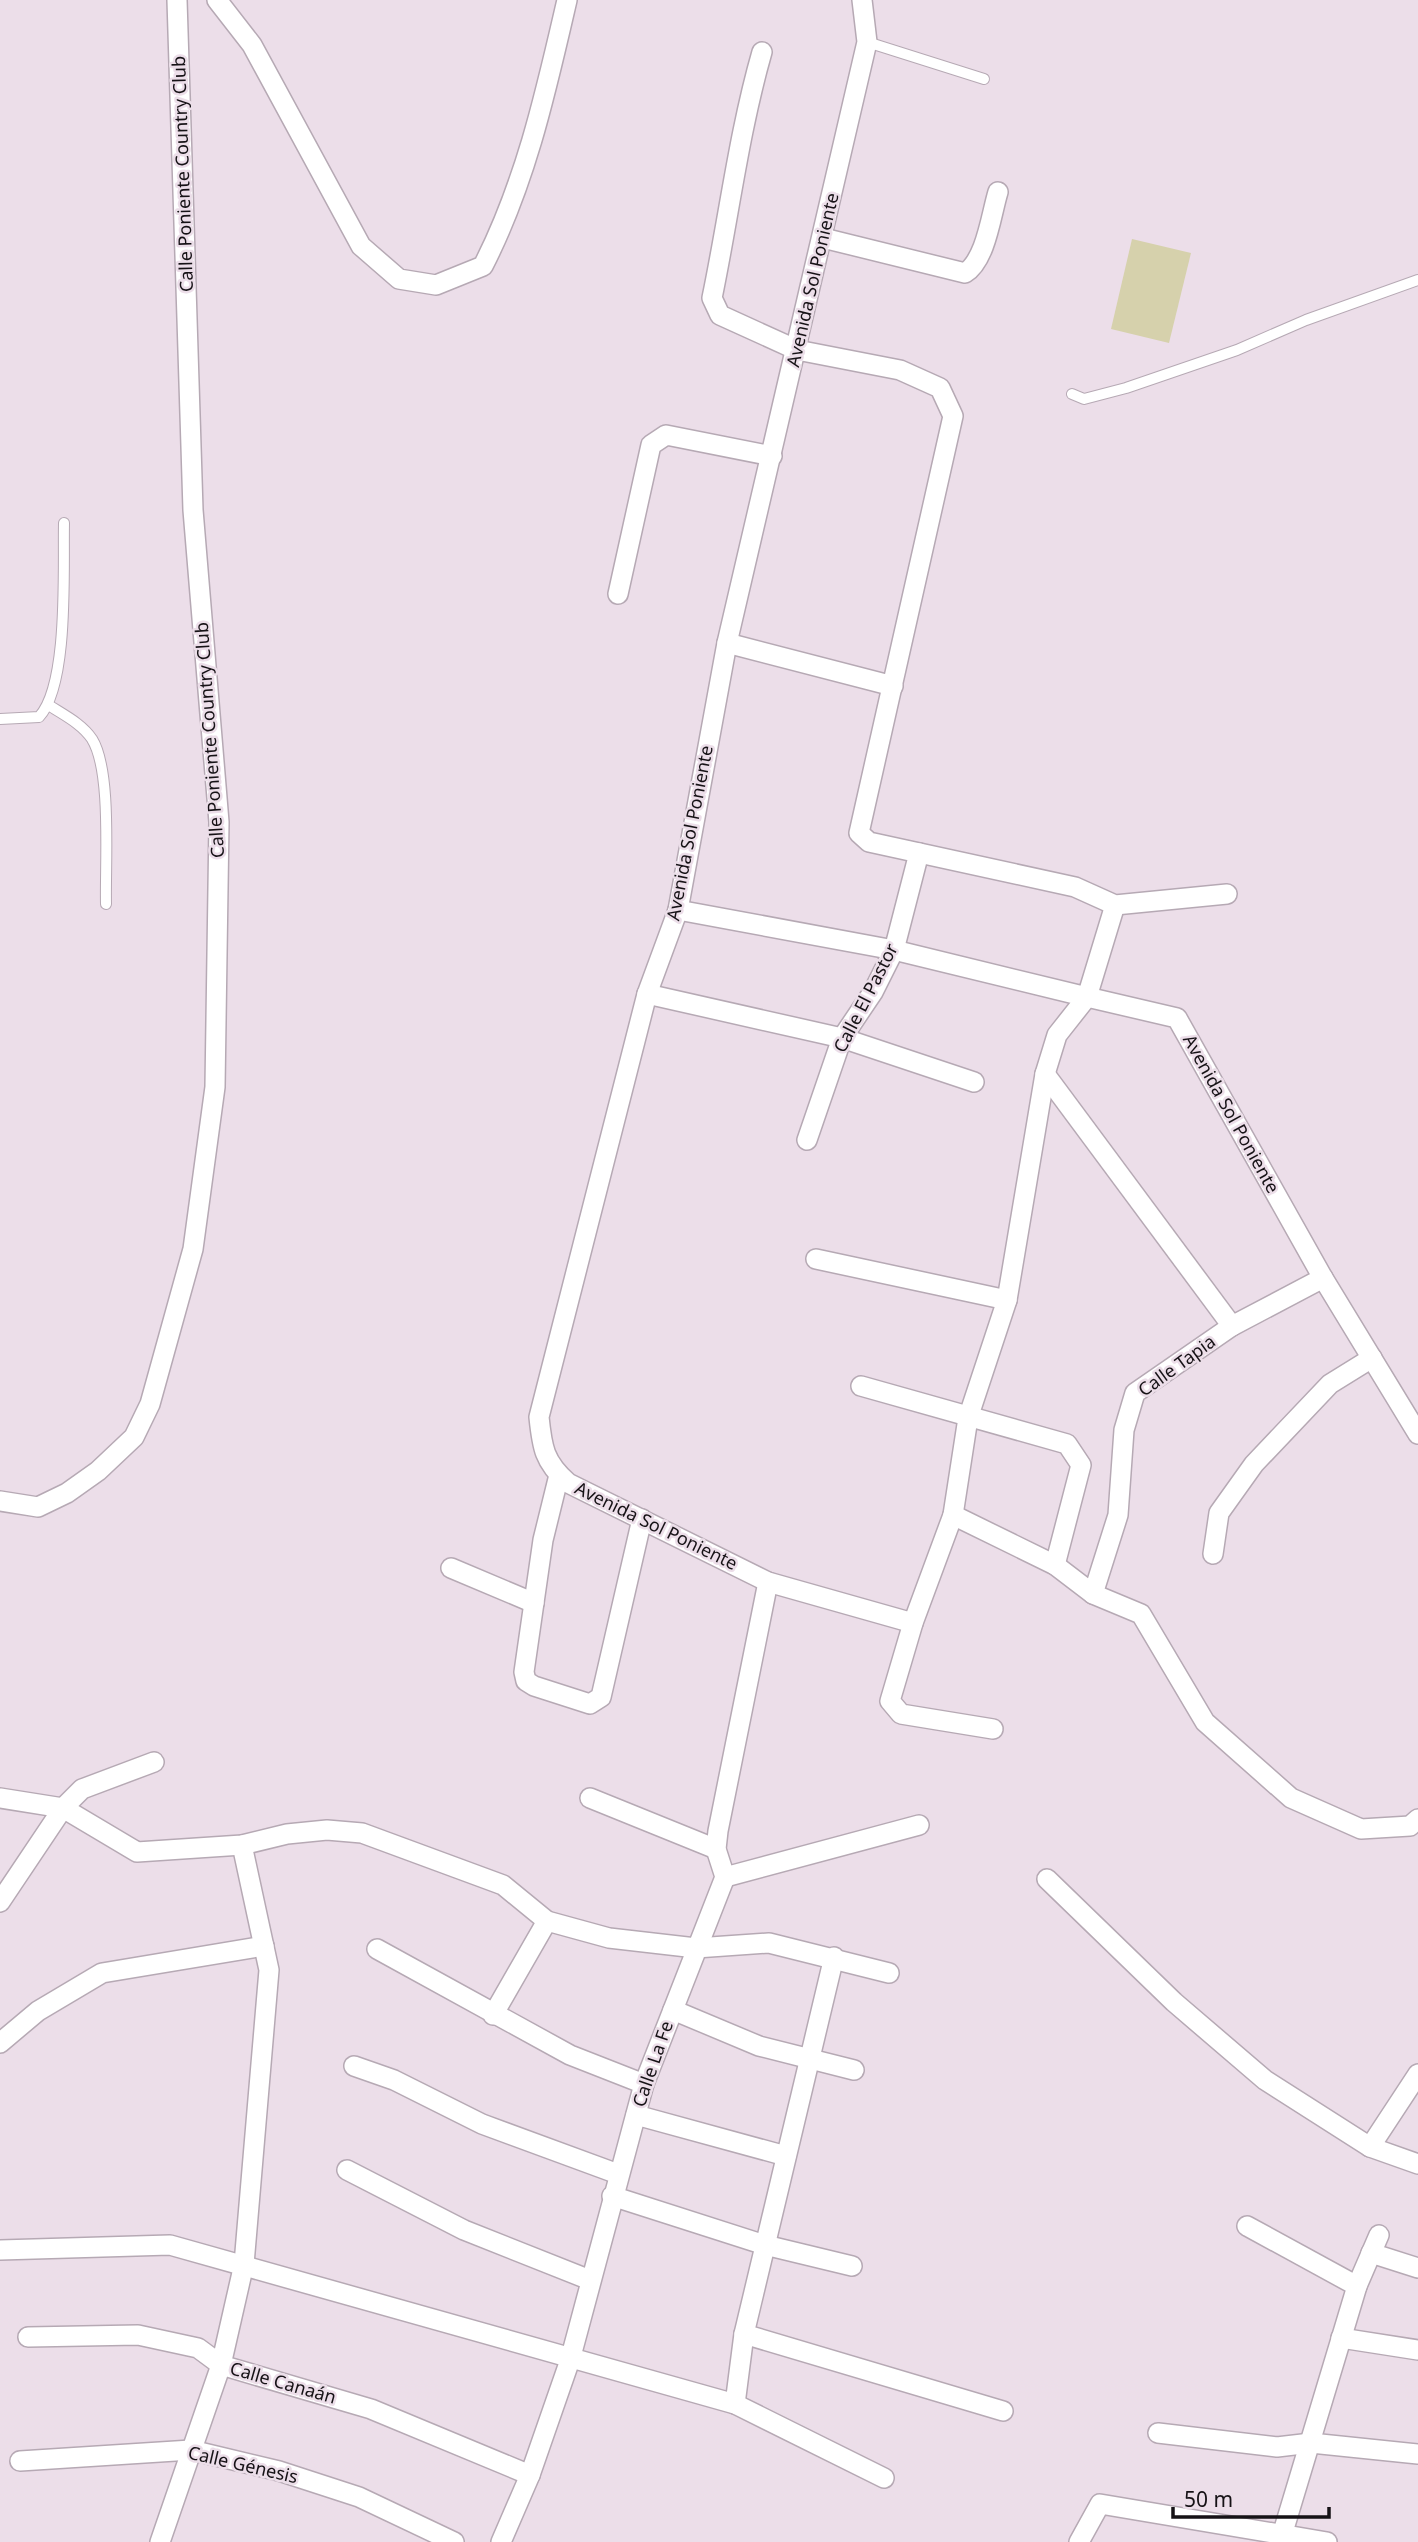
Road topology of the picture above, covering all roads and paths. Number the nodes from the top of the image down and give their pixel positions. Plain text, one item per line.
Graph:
1 (177, 0) edge
2 (217, 0) edge
3 (567, 0) edge
4 (862, 0) edge
5 (867, 42) junction
6 (762, 51) dead end
7 (984, 79) dead end
8 (998, 192) dead end
9 (823, 238) junction
10 (1417, 280) edge
11 (797, 350) junction
12 (1072, 394) dead end
13 (772, 456) junction
14 (64, 523) dead end
15 (618, 594) dead end
16 (727, 643) junction
17 (893, 686) junction
18 (50, 706) junction
19 (0, 719) edge
20 (919, 853) junction
21 (1227, 894) dead end
22 (106, 904) dead end
23 (1115, 905) junction
24 (678, 911) junction
25 (894, 950) junction
26 (647, 994) junction
27 (1087, 997) junction
28 (842, 1038) junction
29 (1045, 1074) junction
30 (974, 1082) dead end
31 (807, 1140) dead end
32 (816, 1259) dead end
33 (1323, 1278) junction
34 (1007, 1300) junction
35 (1232, 1326) junction
36 (1372, 1358) junction
37 (860, 1386) dead end
38 (968, 1418) junction
39 (1418, 1434) edge
40 (559, 1475) junction
41 (0, 1501) edge
42 (953, 1516) junction
43 (642, 1519) junction
44 (1213, 1554) dead end
45 (1055, 1565) junction
46 (451, 1568) dead end
47 (768, 1582) junction
48 (1093, 1594) junction
49 (534, 1603) junction
50 (913, 1623) junction
51 (993, 1729) dead end
52 (154, 1762) dead end
53 (0, 1798) edge
54 (590, 1798) dead end
55 (62, 1808) junction
56 (1418, 1819) edge
57 (919, 1825) dead end
58 (242, 1845) junction
59 (716, 1849) junction
60 (725, 1877) junction
61 (1046, 1878) dead end
62 (0, 1902) edge
63 (547, 1921) junction
64 (264, 1946) junction
65 (696, 1948) junction
66 (377, 1949) dead end
67 (834, 1958) junction
68 (889, 1973) dead end
69 (673, 2010) junction
70 (494, 2015) junction
71 (0, 2043) edge
72 (809, 2059) junction
73 (354, 2066) dead end
74 (854, 2070) dead end
75 (1418, 2074) edge
76 (644, 2084) junction
77 (636, 2115) junction
78 (1370, 2147) junction
79 (786, 2156) junction
80 (1418, 2164) edge
81 (347, 2170) dead end
82 (618, 2174) junction
83 (612, 2196) junction
84 (1247, 2225) dead end
85 (765, 2245) junction
86 (0, 2250) edge
87 (244, 2264) junction
88 (852, 2266) dead end
89 (1418, 2269) edge
90 (590, 2280) junction
91 (1357, 2286) junction
92 (744, 2334) junction
93 (28, 2337) dead end
94 (1341, 2338) junction
95 (1418, 2350) edge
96 (570, 2360) junction
97 (221, 2365) junction
98 (735, 2404) junction
99 (1003, 2411) dead end
100 (1158, 2434) dead end
101 (1311, 2442) junction
102 (191, 2450) junction
103 (1418, 2454) edge
104 (20, 2461) dead end
105 (530, 2475) junction
106 (884, 2478) dead end
107 (1281, 2539) edge
108 (160, 2542) edge
109 (454, 2542) edge
110 (501, 2542) edge
111 (1079, 2542) edge
112 (1327, 2542) edge

1 - 41 street, Calle Poniente Country Club
2 - 3 street
4 - 5 street, Avenida Sol Poniente
5 - 7 lane
5 - 9 street, Avenida Sol Poniente
6 - 11 street
8 - 9 street
9 - 11 street, Avenida Sol Poniente
10 - 12 lane
11 - 13 street, Avenida Sol Poniente
11 - 17 street
13 - 15 street
13 - 16 street, Avenida Sol Poniente
14 - 18 lane
16 - 17 street
16 - 24 street, Avenida Sol Poniente
17 - 20 street
18 - 19 lane
18 - 22 lane
20 - 23 street
20 - 25 street, Calle El Pastor
21 - 23 street
23 - 27 street
24 - 25 street, Avenida Sol Poniente
24 - 26 street, Avenida Sol Poniente
25 - 27 street, Avenida Sol Poniente
25 - 28 street, Calle El Pastor
26 - 28 street
26 - 40 street, Avenida Sol Poniente
27 - 29 street
27 - 33 street, Avenida Sol Poniente
28 - 30 street
28 - 31 street, Calle El Pastor
29 - 34 street
29 - 35 street
32 - 34 street
33 - 35 street, Calle Tapia
33 - 36 street, Avenida Sol Poniente
34 - 38 street
35 - 48 street, Calle Tapia
36 - 39 street, Avenida Sol Poniente
36 - 44 street
37 - 38 street
38 - 42 street
38 - 45 street
40 - 43 street, Avenida Sol Poniente
40 - 49 street
42 - 45 street
42 - 50 street
43 - 47 street, Avenida Sol Poniente
43 - 49 street
45 - 48 street
46 - 49 street
47 - 50 street, Avenida Sol Poniente
47 - 59 street
48 - 56 street
50 - 51 street
52 - 55 street
53 - 55 street
54 - 59 street
55 - 58 street
55 - 62 street
57 - 60 street
58 - 63 street
58 - 64 street
59 - 60 street
60 - 65 street, Calle La Fe
61 - 78 street
63 - 65 street
63 - 70 street
64 - 71 street
64 - 87 street
65 - 67 street
65 - 69 street, Calle La Fe
66 - 70 street
67 - 68 street
67 - 72 street
69 - 72 street
69 - 76 street, Calle La Fe
70 - 76 street
72 - 74 street
72 - 79 street
73 - 82 street
75 - 78 street
76 - 77 street, Calle La Fe
77 - 79 street
77 - 82 street, Calle La Fe
78 - 80 street
79 - 85 street
81 - 90 street
82 - 83 street, Calle La Fe
83 - 85 street
83 - 90 street, Calle La Fe
84 - 91 street
85 - 88 street
85 - 92 street
86 - 87 street
87 - 96 street
87 - 97 street
89 - 91 street
90 - 96 street, Calle La Fe
91 - 94 street
92 - 98 street
92 - 99 street
93 - 97 street, Calle Canaán
94 - 95 street
94 - 101 street
96 - 98 street
96 - 105 street, Calle La Fe
97 - 102 street
97 - 105 street, Calle Canaán
98 - 106 street
100 - 101 street
101 - 103 street
101 - 107 street
102 - 104 street, Calle Génesis
102 - 108 street
102 - 109 street, Calle Génesis
105 - 110 street, Calle La Fe
107 - 111 street
107 - 112 street

